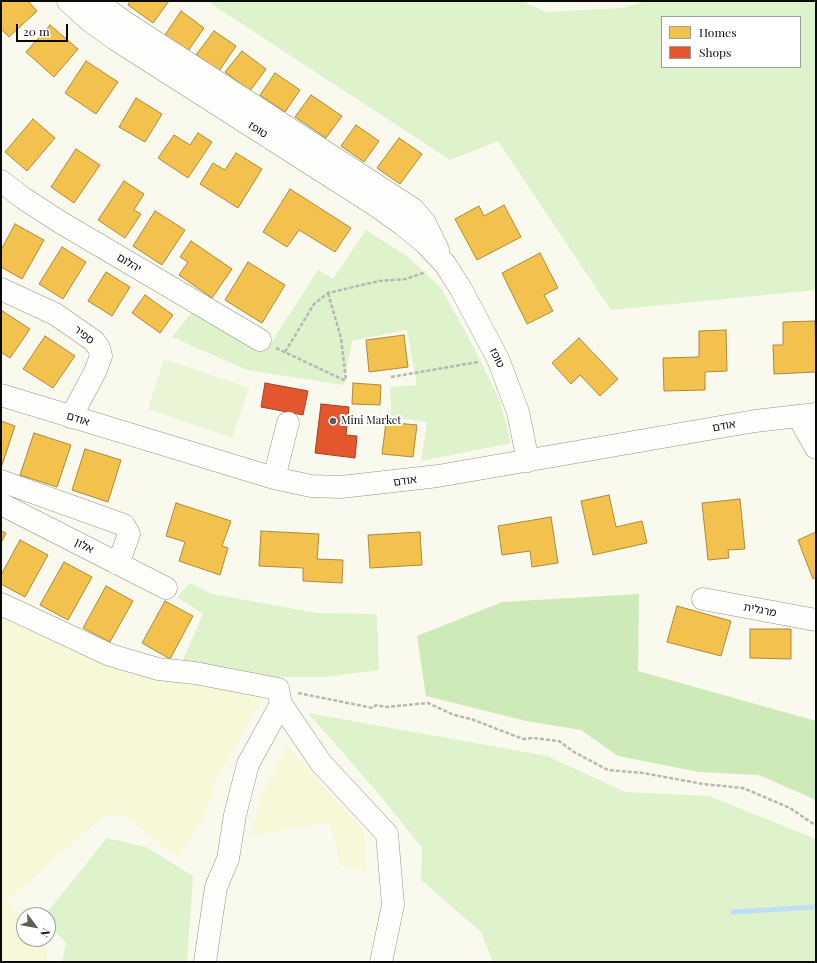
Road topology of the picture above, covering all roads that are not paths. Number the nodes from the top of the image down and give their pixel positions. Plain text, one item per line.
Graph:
1 (68, 1) edge
2 (96, 1) edge
3 (1, 181) edge
4 (445, 264) junction
5 (1, 289) edge
6 (260, 340) road end
7 (1, 396) edge
8 (807, 415) edge
9 (71, 417) junction
10 (288, 423) dead end
11 (816, 448) edge
12 (528, 461) junction
13 (274, 478) junction
14 (1, 481) edge
15 (1, 504) edge
16 (118, 564) junction
17 (166, 588) dead end
18 (703, 599) dead end
19 (1, 604) edge
20 (816, 620) edge
21 (279, 696) junction
22 (205, 962) edge
23 (381, 962) edge

1 - 4 street, טופז
2 - 4 street, טופז
3 - 6 street, יהלום
4 - 12 street, טופז
5 - 9 street, ספיר
7 - 9 street, אודם
8 - 11 street
8 - 12 street, אודם
9 - 13 street, אודם
10 - 13 street
12 - 13 street, אודם
14 - 16 street
15 - 16 street, אלון
16 - 17 street, אלון
18 - 20 street, מרגלית
19 - 21 street
21 - 22 street
21 - 23 street

